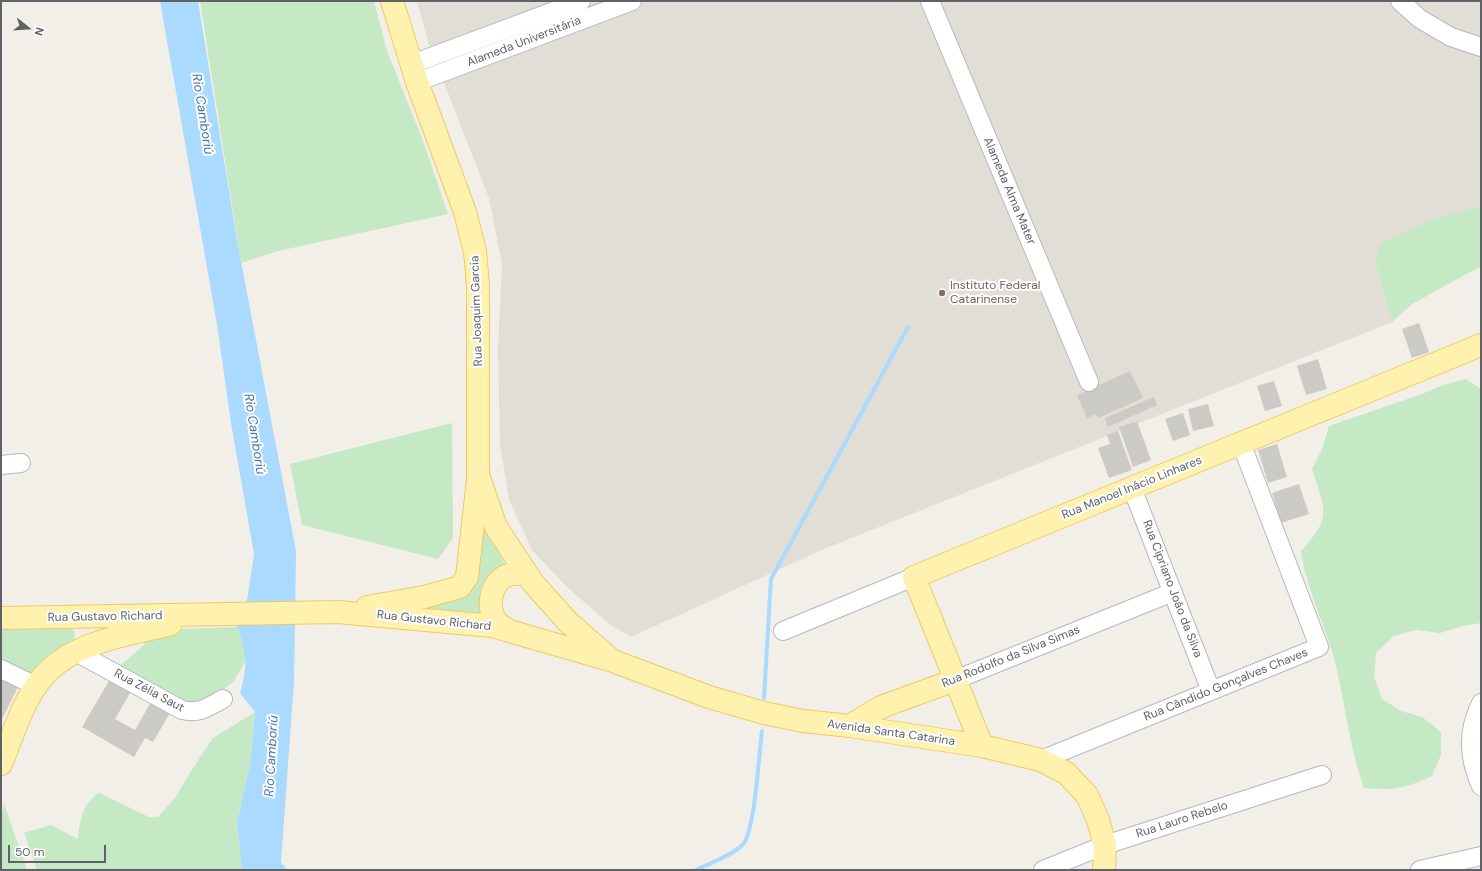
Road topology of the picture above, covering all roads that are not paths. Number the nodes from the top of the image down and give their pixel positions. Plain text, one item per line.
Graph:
1 (392, 1) edge
2 (581, 1) edge
3 (632, 1) edge
4 (930, 1) edge
5 (1400, 1) edge
6 (1481, 47) edge
7 (414, 73) junction
8 (1481, 345) edge
9 (1089, 382) dead end
10 (1241, 443) junction
11 (21, 464) dead end
12 (1, 465) edge
13 (478, 475) junction
14 (1132, 488) junction
15 (527, 574) junction
16 (914, 577) junction
17 (1173, 592) junction
18 (328, 612) junction
19 (217, 615) junction
20 (1, 618) edge
21 (506, 629) junction
22 (783, 631) dead end
23 (80, 650) junction
24 (613, 661) junction
25 (1, 669) edge
26 (955, 680) junction
27 (36, 686) junction
28 (1211, 691) junction
29 (224, 699) dead end
30 (1481, 703) edge
31 (850, 726) junction
32 (982, 746) junction
33 (1041, 760) junction
34 (1, 764) edge
35 (1322, 775) dead end
36 (1481, 786) edge
37 (1105, 845) junction
38 (1481, 856) edge
39 (1043, 870) edge
40 (1104, 870) edge
41 (1420, 870) edge

1 - 7 main road, Rua Joaquim Garcia
2 - 7 street, Alameda Universitária
3 - 7 street, Alameda Universitária
4 - 9 street, Alameda Alma Mater
5 - 6 street
7 - 13 main road, Rua Joaquim Garcia
8 - 10 main road, Rua Manoel Inácio Linhares
10 - 14 main road, Rua Manoel Inácio Linhares
10 - 28 street, Rua Cândido Gonçalves Chaves
11 - 12 street
13 - 15 main road, Rua Joaquim Garcia
13 - 18 main road, Rua Gustavo Richard
14 - 16 main road, Rua Manoel Inácio Linhares
14 - 17 street, Rua Cipriano João da Silva
15 - 21 main road
15 - 24 main road, Avenida Santa Catarina
16 - 22 street, Rua Manoel Inácio Linhares
16 - 26 main road
17 - 26 street, Rua Rodolfo da Silva Simas
17 - 28 street, Rua Cipriano João da Silva
18 - 19 main road, Rua Gustavo Richard
18 - 21 main road, Rua Gustavo Richard
19 - 20 main road, Rua Gustavo Richard
19 - 23 main road, Rua Gustavo Richard
21 - 24 main road, Avenida Santa Catarina
23 - 27 main road, Rua Gustavo Richard
23 - 29 street, Rua Zélia Saut
24 - 31 main road, Avenida Santa Catarina
25 - 27 street
26 - 31 main road, Rua Rodolfo da Silva Simas
26 - 32 main road
27 - 34 main road, Rua Gustavo Richard
28 - 33 street, Rua Cândido Gonçalves Chaves
30 - 36 street
31 - 32 main road, Avenida Santa Catarina
32 - 33 main road, Avenida Santa Catarina
33 - 37 main road, Avenida Santa Catarina
35 - 37 street, Rua Lauro Rebelo
37 - 39 street, Rua Lauro Rebelo
37 - 40 main road, Avenida Santa Catarina
38 - 41 street

